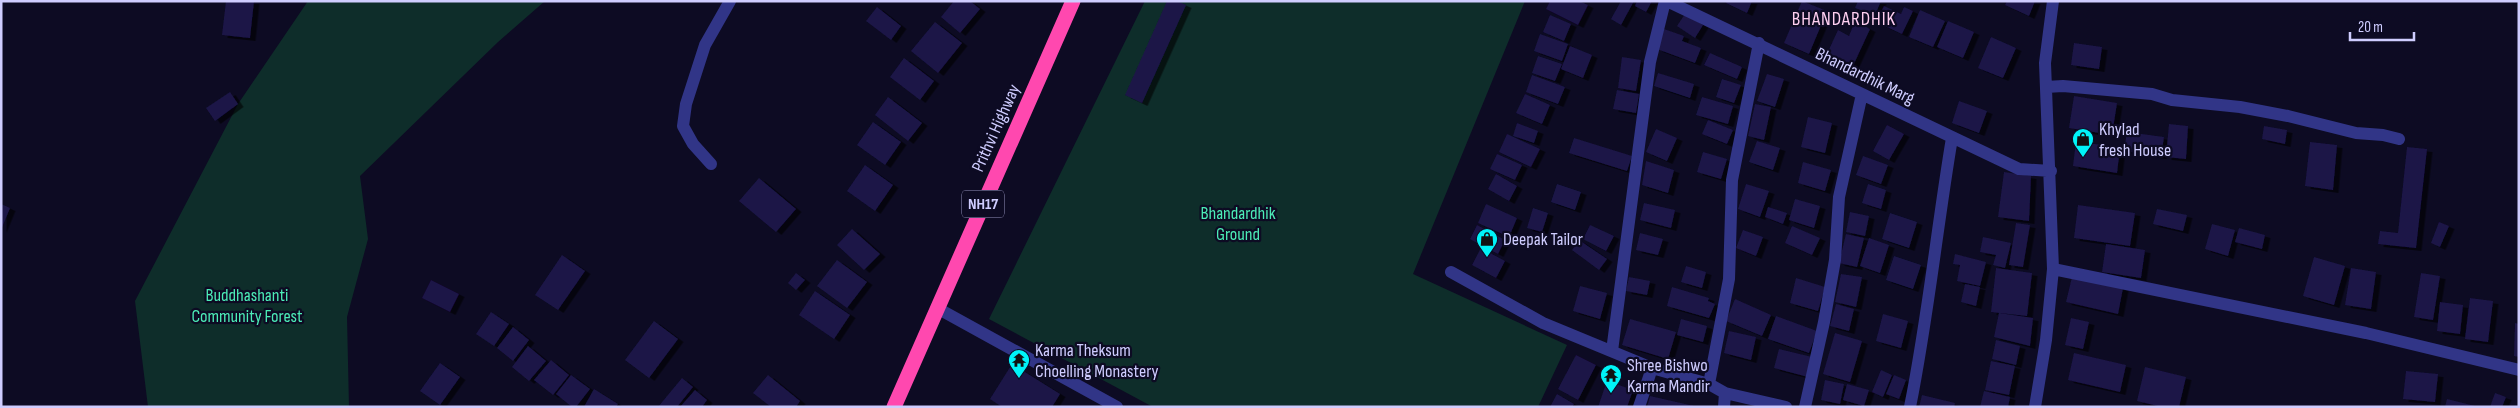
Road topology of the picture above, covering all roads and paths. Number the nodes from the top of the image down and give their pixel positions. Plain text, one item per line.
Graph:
1 (730, 1) edge
2 (1073, 1) edge
3 (1666, 1) edge
4 (2053, 1) edge
5 (1682, 5) edge
6 (1759, 43) junction
7 (2046, 87) junction
8 (1862, 94) junction
9 (1952, 138) junction
10 (2400, 139) dead end
11 (711, 164) dead end
12 (2051, 171) junction
13 (2053, 269) junction
14 (1450, 272) dead end
15 (937, 308) junction
16 (1612, 351) junction
17 (1652, 368) junction
18 (2519, 370) edge
19 (1709, 384) junction
20 (1725, 393) junction
21 (894, 407) edge
22 (1117, 407) edge
23 (1640, 407) edge
24 (1724, 407) edge
25 (1786, 407) edge
26 (1805, 407) edge
27 (1910, 407) edge
28 (2035, 407) edge

1 - 11 street
2 - 15 highway, Prithvi Highway / NH17
3 - 5 street, Bhandardhik Marg
3 - 16 street
4 - 7 street
5 - 6 street, Bhandardhik Marg
6 - 8 street, Bhandardhik Marg
6 - 19 street
7 - 10 street
7 - 12 street
8 - 9 street, Bhandardhik Marg
8 - 26 street
9 - 12 street, Bhandardhik Marg
9 - 27 street
12 - 13 street
13 - 18 street
13 - 28 street
14 - 16 street
15 - 21 highway, Prithvi Highway / NH17
15 - 22 street
16 - 17 street
17 - 19 street
17 - 23 street
19 - 20 street
20 - 24 street
20 - 25 street

